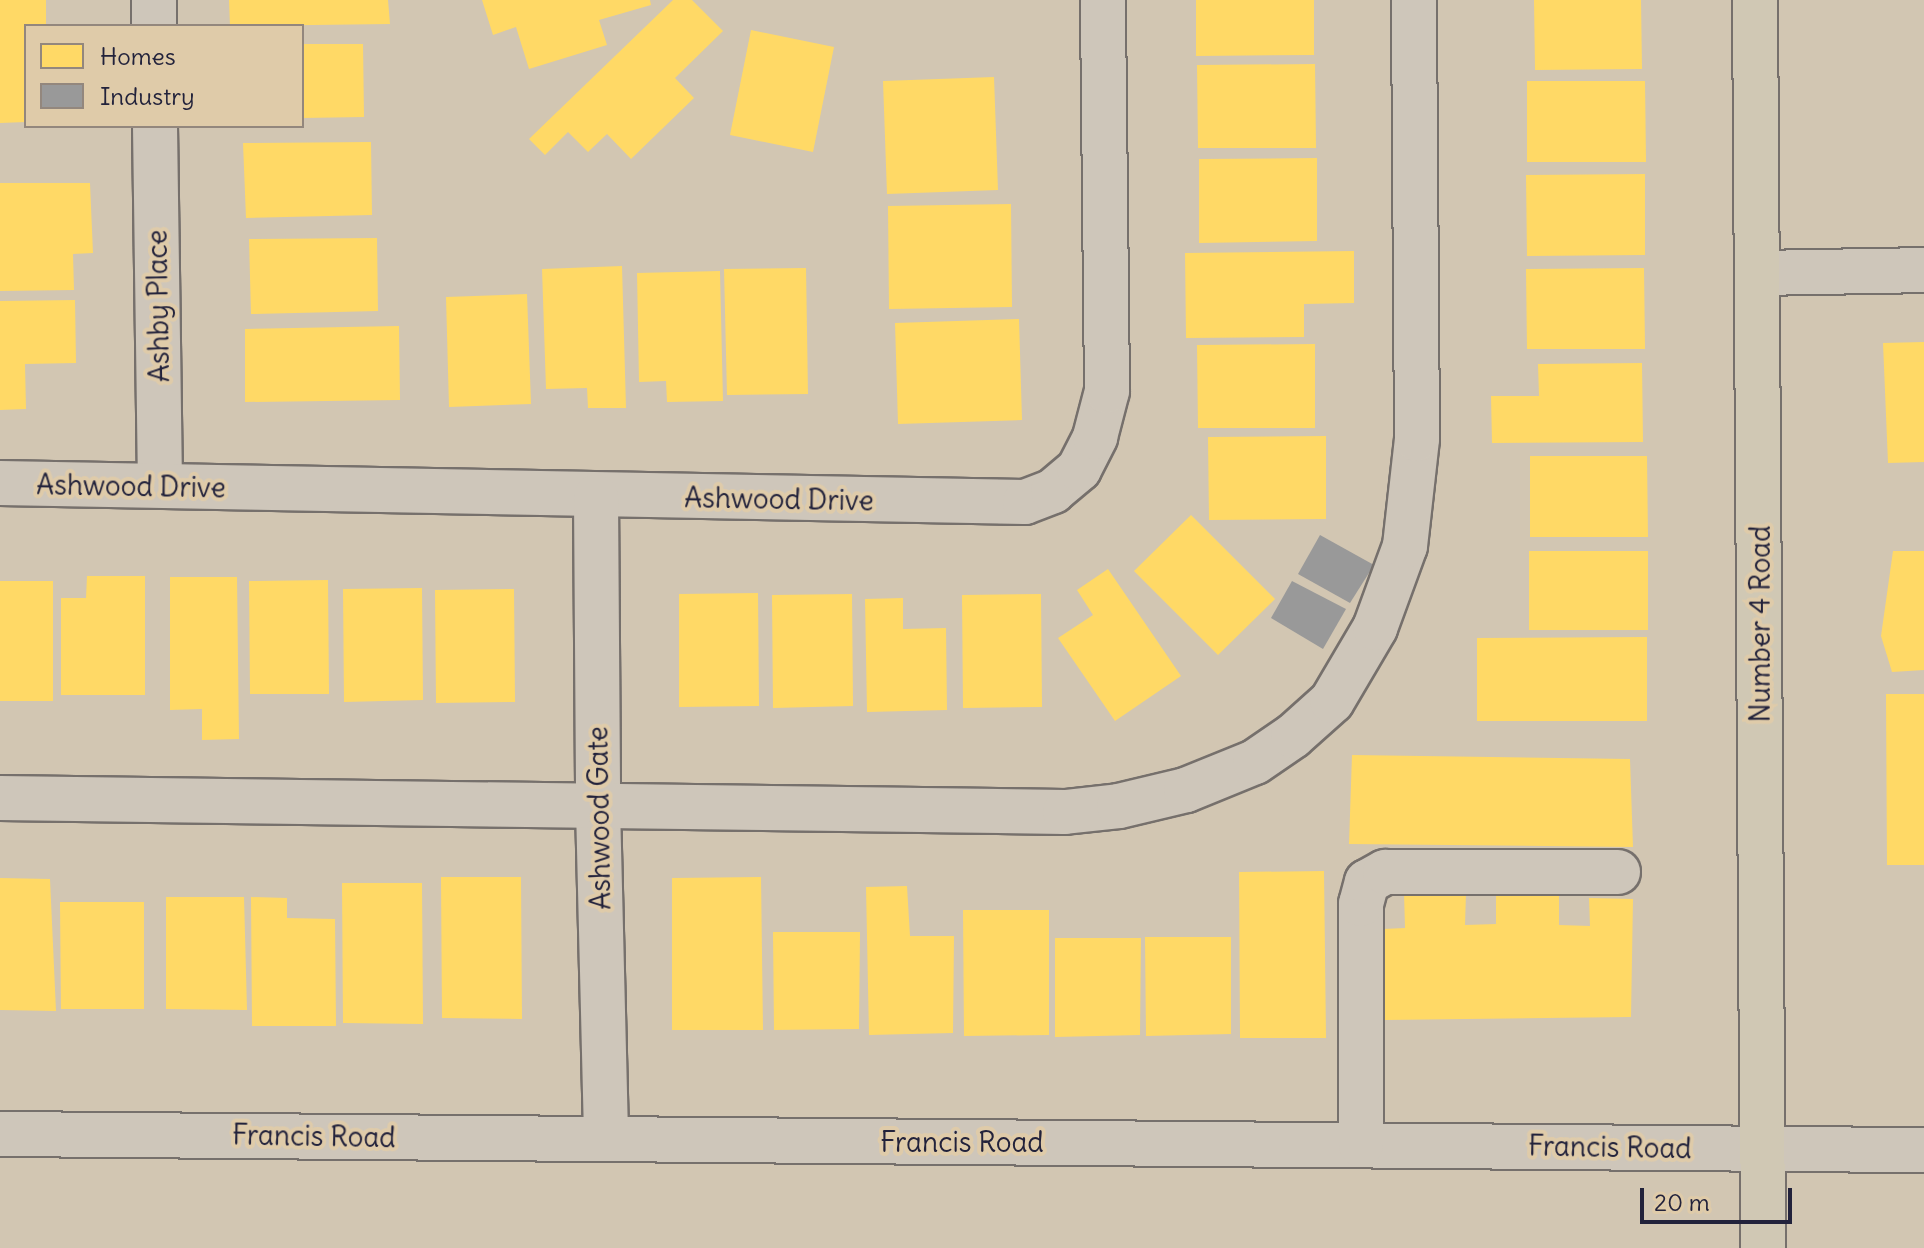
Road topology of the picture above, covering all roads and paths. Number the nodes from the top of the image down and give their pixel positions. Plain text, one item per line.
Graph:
1 (154, 0) edge
2 (1414, 0) edge
3 (1755, 0) edge
4 (1092, 2) edge
5 (154, 24) edge
6 (155, 128) edge
7 (1924, 270) edge
8 (1758, 273) junction
9 (0, 483) edge
10 (160, 485) junction
11 (596, 497) junction
12 (0, 798) edge
13 (598, 807) junction
14 (1618, 872) dead end
15 (0, 1134) edge
16 (606, 1139) junction
17 (1361, 1145) junction
18 (1762, 1148) junction
19 (1924, 1150) edge
20 (1763, 1248) edge

1 - 5 street
2 - 13 street
3 - 8 main road, Number 4 Road
4 - 11 street, Ashwood Drive
6 - 10 street, Ashby Place
7 - 8 street
8 - 18 main road, Number 4 Road
9 - 10 street, Ashwood Drive
10 - 11 street, Ashwood Drive
11 - 13 street, Ashwood Gate
12 - 13 street
13 - 16 street, Ashwood Gate
14 - 17 street
15 - 16 street, Francis Road
16 - 17 street, Francis Road
17 - 18 street, Francis Road
18 - 19 street, Francis Road
18 - 20 main road, Number 4 Road

